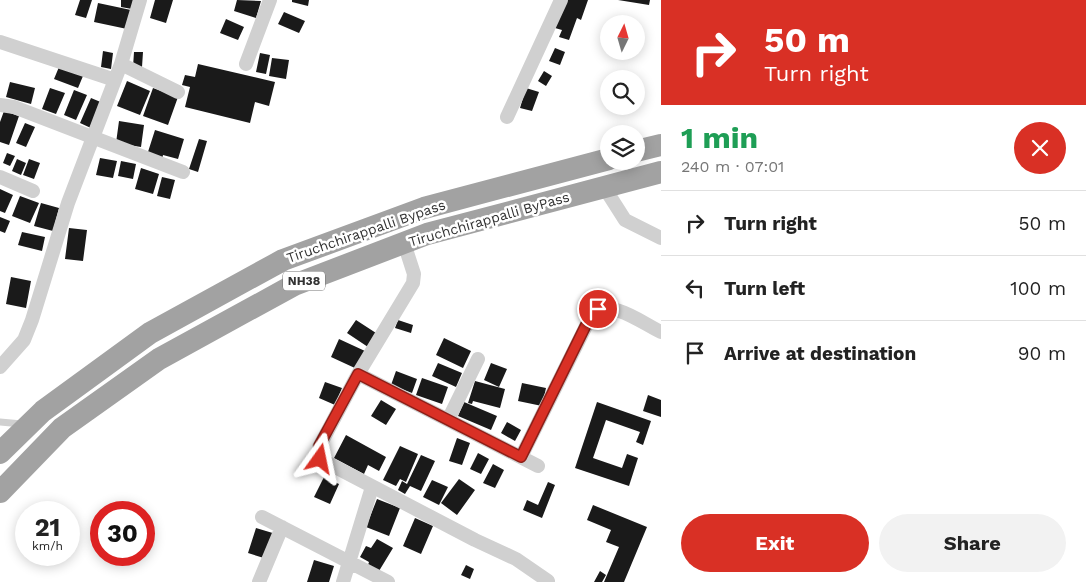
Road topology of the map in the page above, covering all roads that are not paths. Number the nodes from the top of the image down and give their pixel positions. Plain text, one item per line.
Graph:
1 (140, 0) edge
2 (270, 0) edge
3 (561, 0) edge
4 (0, 42) edge
5 (121, 64) junction
6 (246, 64) dead end
7 (115, 80) junction
8 (178, 92) dead end
9 (0, 105) edge
10 (507, 116) dead end
11 (93, 138) junction
12 (661, 144) edge
13 (645, 148) edge
14 (600, 161) edge
15 (183, 172) dead end
16 (661, 172) edge
17 (0, 177) edge
18 (604, 187) junction
19 (33, 191) dead end
20 (661, 238) edge
21 (404, 243) junction
22 (661, 332) edge
23 (478, 359) dead end
24 (0, 367) edge
25 (358, 374) junction
26 (448, 420) junction
27 (0, 422) edge
28 (31, 423) junction
29 (0, 453) edge
30 (521, 457) junction
31 (538, 466) dead end
32 (372, 487) junction
33 (0, 492) edge
34 (262, 517) dead end
35 (282, 527) junction
36 (350, 562) junction
37 (548, 581) dead end
38 (259, 582) edge
39 (343, 582) edge
40 (388, 582) edge

1 - 5 street
2 - 6 street
3 - 10 street
4 - 7 street
5 - 7 street
5 - 8 street
7 - 11 street
9 - 11 street
11 - 15 street
11 - 24 street
12 - 13 highway
14 - 28 highway, Tiruchchirappalli Bypass / NH38
16 - 18 highway, Tiruchchirappalli ByPass / NH38
17 - 19 street
18 - 20 street
18 - 21 highway, Tiruchchirappalli ByPass / NH38
21 - 25 street
21 - 33 highway, Tiruchchirappalli ByPass / NH38
22 - 30 street
23 - 26 street
25 - 26 street
25 - 32 street
26 - 30 street
27 - 28 lane
28 - 29 highway, Tiruchchirappalli Bypass / NH38
30 - 31 street
32 - 36 street
32 - 37 street
34 - 35 street
35 - 36 street
35 - 38 street
36 - 39 street
36 - 40 street

